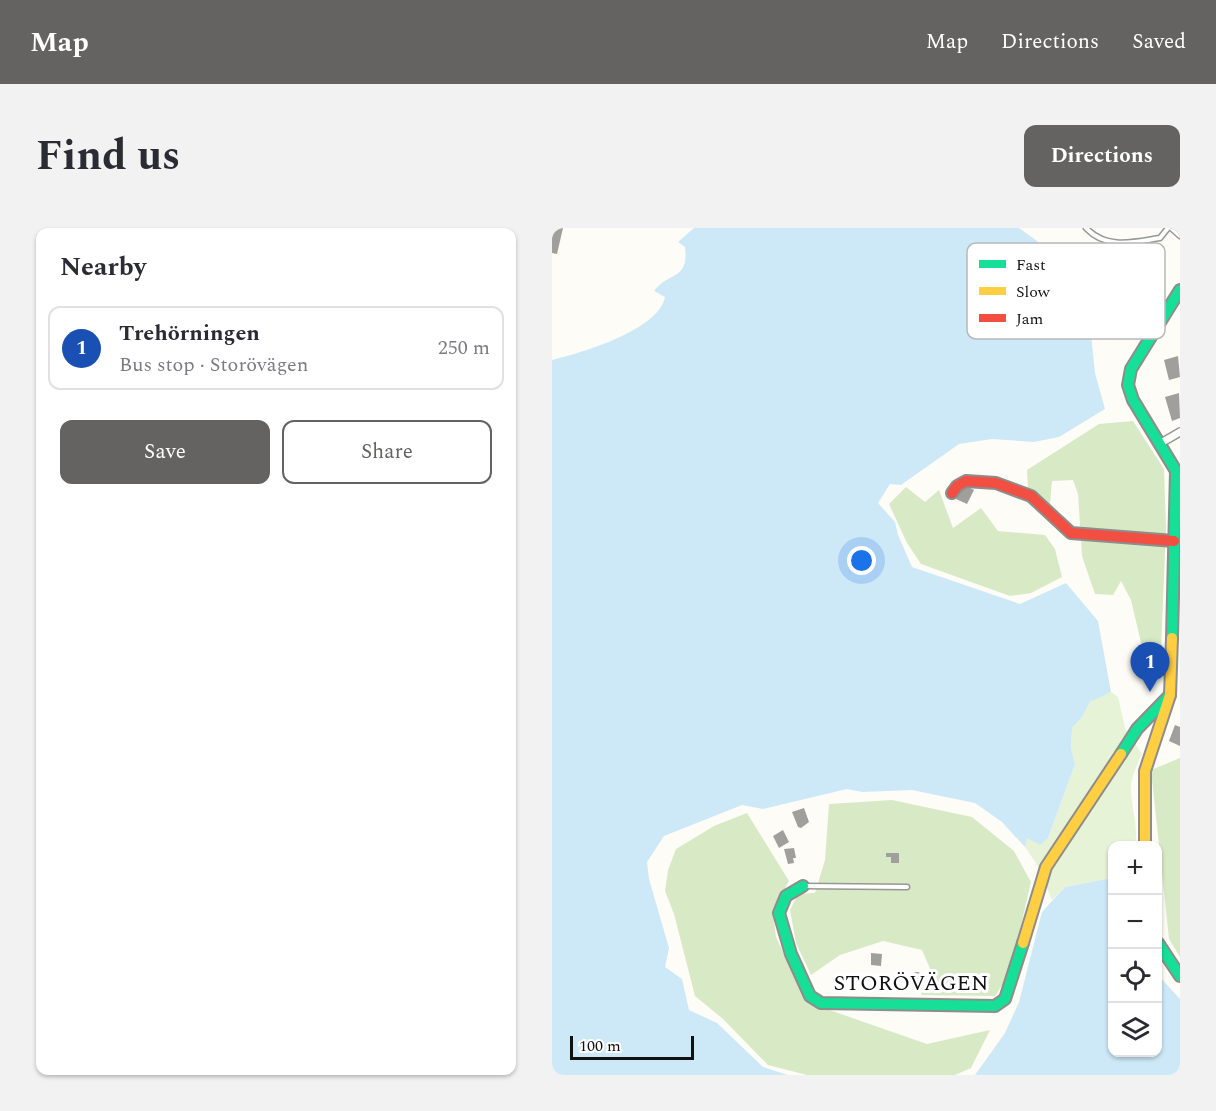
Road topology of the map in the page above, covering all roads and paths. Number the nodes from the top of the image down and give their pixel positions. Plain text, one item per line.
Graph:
1 (1086, 228) edge
2 (1169, 228) edge
3 (1180, 236) edge
4 (1116, 243) edge
5 (1128, 243) edge
6 (1180, 290) edge
7 (1165, 314) edge
8 (1150, 339) edge
9 (1180, 432) edge
10 (1161, 443) junction
11 (1178, 472) edge
12 (952, 493) dead end
13 (1174, 541) junction
14 (1175, 694) edge
15 (1145, 841) edge
16 (803, 886) joint
17 (907, 887) dead end
18 (1162, 949) edge
19 (1180, 976) edge

1 - 4 lane
2 - 3 lane
2 - 5 lane
6 - 7 street
8 - 10 street
9 - 10 street
10 - 11 street
11 - 13 street
12 - 13 street
13 - 14 street
14 - 15 street
14 - 16 street, STORÖVÄGEN
16 - 17 lane
18 - 19 street

